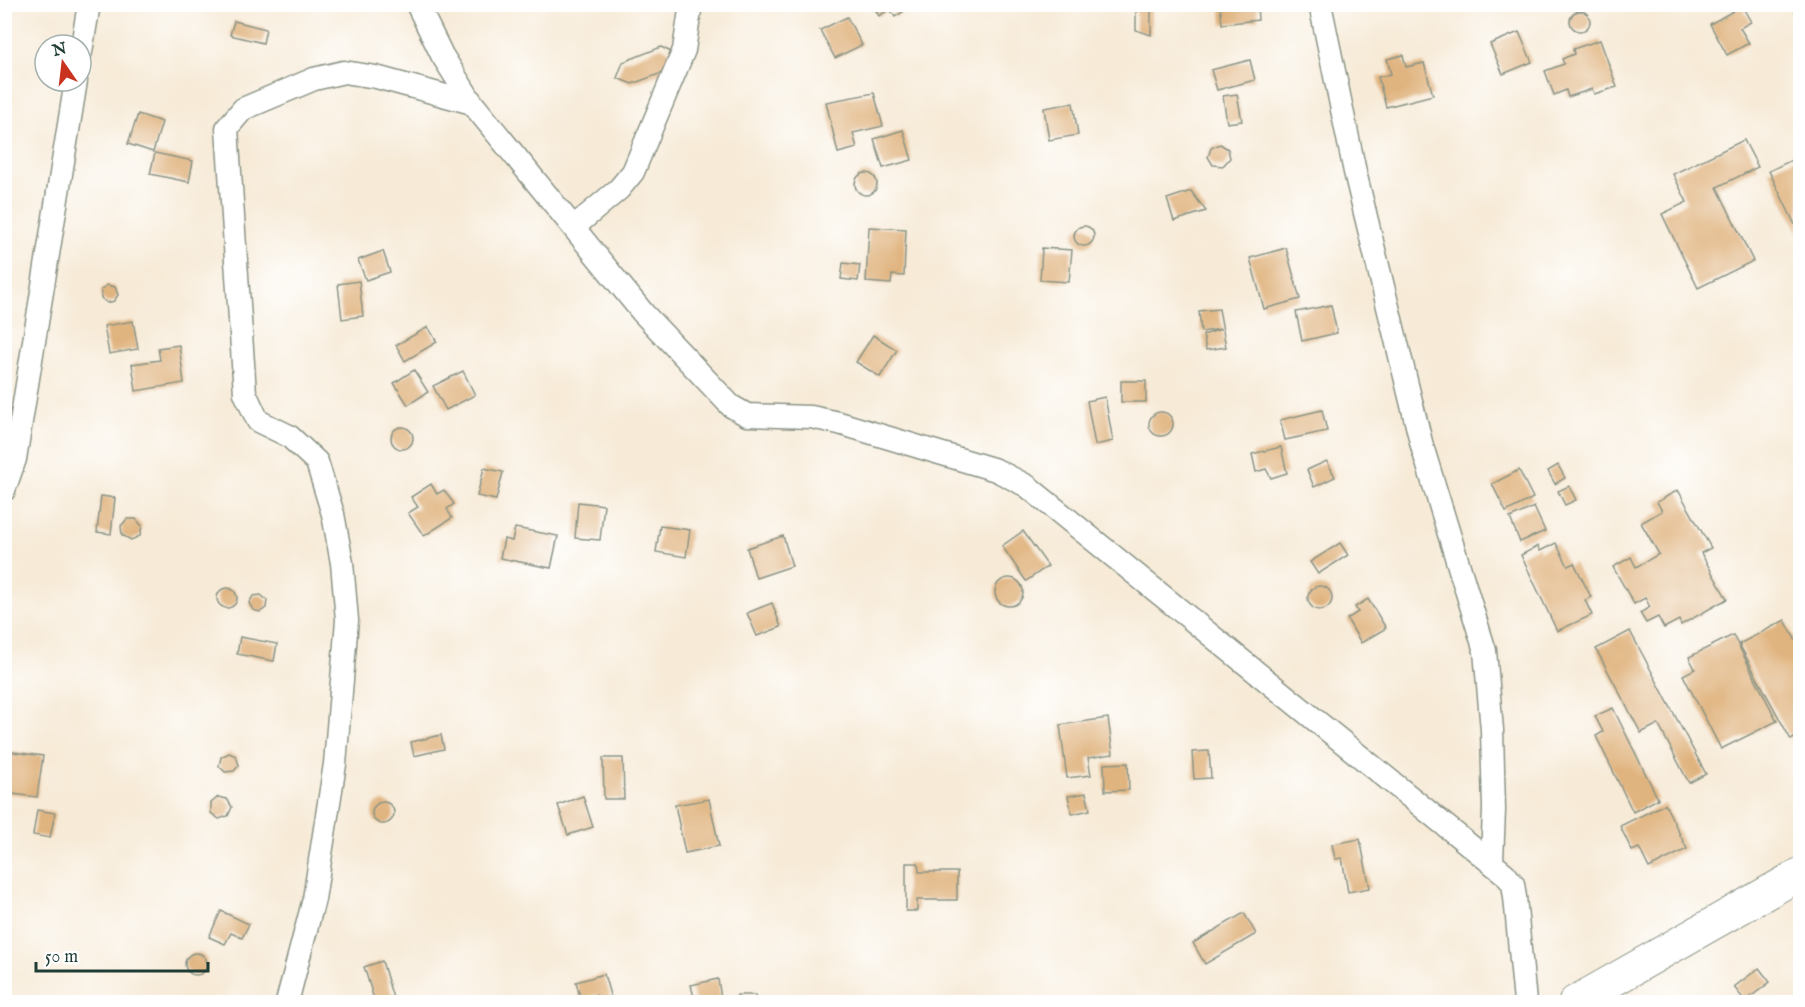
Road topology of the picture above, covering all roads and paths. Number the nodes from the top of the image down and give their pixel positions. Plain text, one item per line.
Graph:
1 (89, 4) edge
2 (417, 4) edge
3 (691, 4) edge
4 (1325, 7) edge
5 (84, 33) edge
6 (74, 93) edge
7 (472, 103) junction
8 (575, 226) junction
9 (10, 461) edge
10 (4, 490) edge
11 (1492, 861) junction
12 (1800, 874) edge
13 (287, 1002) edge
14 (1525, 1002) edge
15 (1575, 1002) edge

1 - 5 street
2 - 7 street
3 - 8 street
4 - 11 street
6 - 9 street
7 - 8 street
7 - 13 street
8 - 11 street
9 - 10 street
11 - 14 street
12 - 15 street

